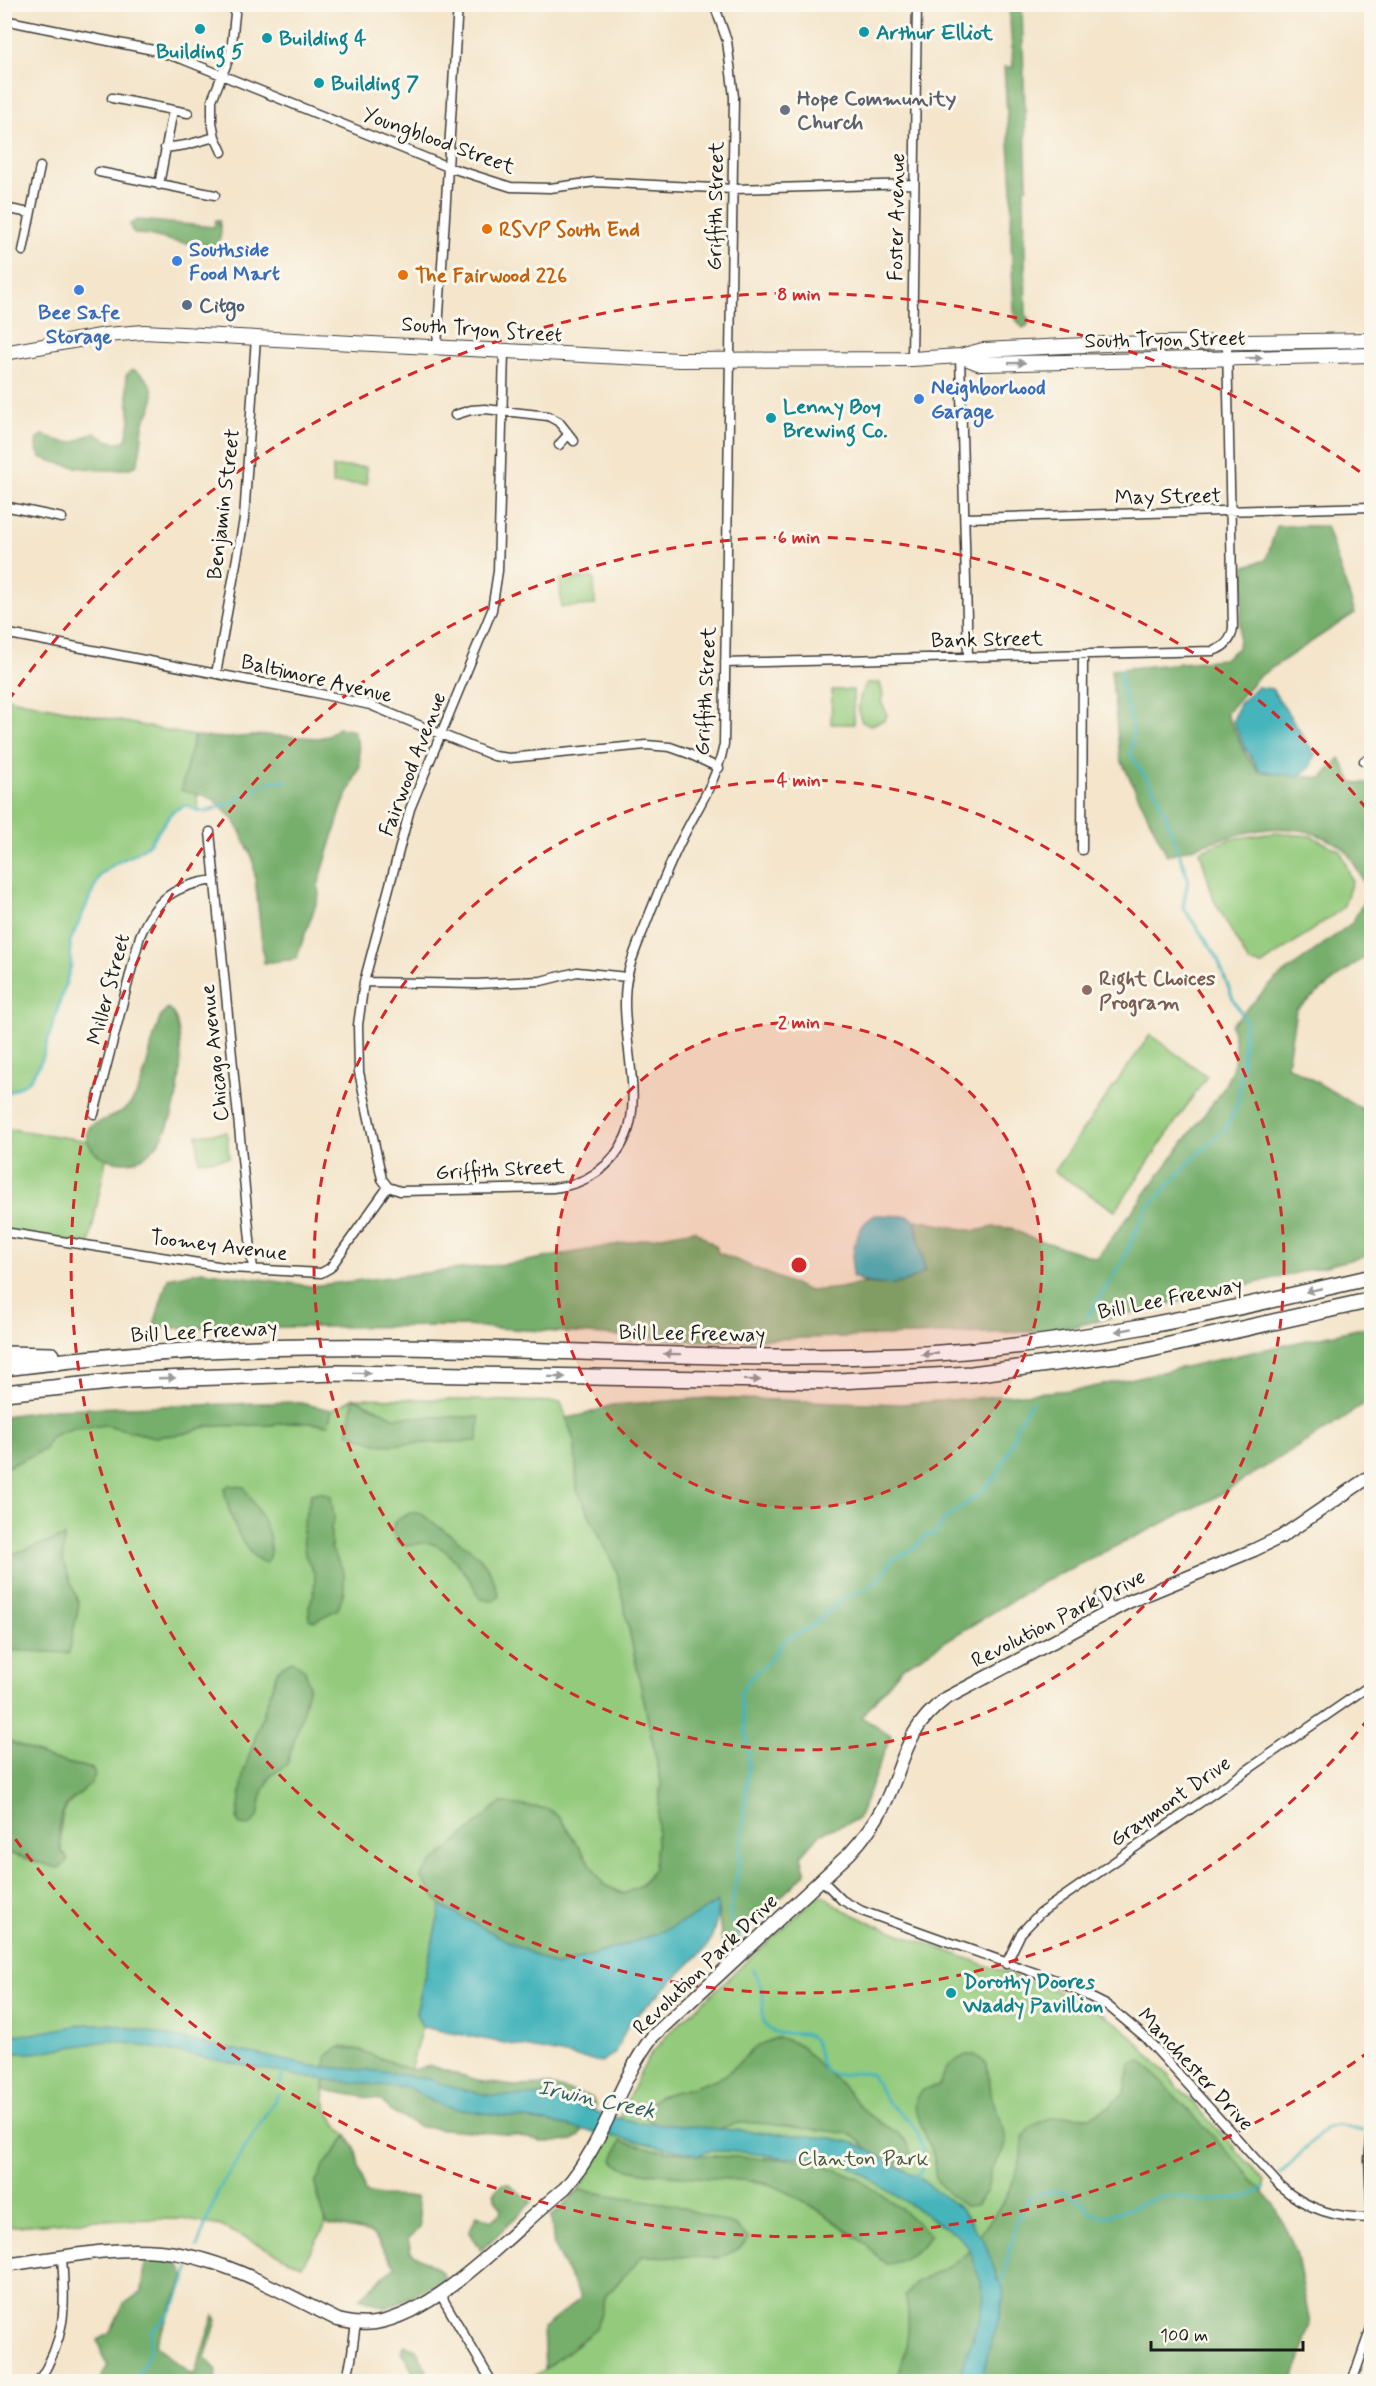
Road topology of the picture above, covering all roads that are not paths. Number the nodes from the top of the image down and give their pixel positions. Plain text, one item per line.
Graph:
1 (236, 4) edge
2 (458, 4) edge
3 (714, 4) edge
4 (917, 4) edge
5 (4, 20) edge
6 (223, 76) junction
7 (111, 98) dead end
8 (173, 110) junction
9 (188, 113) dead end
10 (215, 137) junction
11 (165, 148) junction
12 (222, 152) dead end
13 (40, 167) dead end
14 (448, 167) junction
15 (99, 172) dead end
16 (914, 184) junction
17 (159, 185) junction
18 (733, 189) junction
19 (215, 195) dead end
20 (4, 208) edge
21 (30, 213) junction
22 (23, 251) dead end
23 (256, 337) junction
24 (1371, 340) edge
25 (1227, 344) junction
26 (437, 347) junction
27 (504, 352) junction
28 (4, 353) edge
29 (1371, 355) edge
30 (960, 356) junction
31 (1227, 358) junction
32 (730, 359) junction
33 (912, 359) junction
34 (502, 412) junction
35 (455, 415) dead end
36 (567, 432) junction
37 (574, 441) dead end
38 (559, 445) dead end
39 (4, 507) edge
40 (1371, 507) edge
41 (1230, 512) junction
42 (62, 518) dead end
43 (965, 518) junction
44 (4, 633) edge
45 (1083, 655) junction
46 (968, 657) junction
47 (725, 663) junction
48 (216, 674) junction
49 (440, 734) junction
50 (719, 768) junction
51 (210, 832) dead end
52 (1082, 850) dead end
53 (215, 880) junction
54 (627, 977) junction
55 (364, 982) junction
56 (94, 1114) dead end
57 (388, 1187) junction
58 (4, 1232) edge
59 (253, 1270) junction
60 (1371, 1277) edge
61 (1371, 1300) edge
62 (4, 1354) edge
63 (124, 1356) junction
64 (4, 1368) edge
65 (130, 1380) junction
66 (4, 1393) edge
67 (4, 1403) edge
68 (1371, 1475) edge
69 (1102, 1596) dead end
70 (1110, 1612) junction
71 (1371, 1684) edge
72 (822, 1880) junction
73 (1006, 1964) junction
74 (1371, 2130) edge
75 (1371, 2219) edge
76 (62, 2258) junction
77 (4, 2265) edge
78 (440, 2294) junction
79 (356, 2323) junction
80 (1371, 2325) edge
81 (38, 2382) edge
82 (346, 2382) edge
83 (492, 2382) edge
84 (1352, 2382) edge

1 - 6 street
2 - 14 street
3 - 18 street, Griffith Street
4 - 16 street, Foster Avenue
5 - 6 street, Youngblood Street
6 - 10 street
6 - 14 street, Youngblood Street
7 - 8 street
8 - 9 street
8 - 11 street
10 - 11 street
10 - 12 street
11 - 17 street
13 - 21 street
14 - 18 street, Youngblood Street
14 - 26 street
15 - 17 street
16 - 18 street, Youngblood Street
16 - 33 street, Foster Avenue
17 - 19 street
18 - 32 street, Griffith Street
20 - 21 street
21 - 22 street
23 - 26 main road, South Tryon Street
23 - 28 main road, South Tryon Street
23 - 48 street, Benjamin Street
24 - 25 main road, South Tryon Street
25 - 30 main road, South Tryon Street
25 - 31 street
26 - 27 main road, South Tryon Street
27 - 32 main road, South Tryon Street
27 - 34 street, Fairwood Avenue
31 -> 29 main road, South Tryon Street
30 -> 31 main road, South Tryon Street
30 - 33 main road, South Tryon Street
30 - 43 street
31 - 41 street
32 - 33 main road, South Tryon Street
32 - 47 street, Griffith Street
34 - 35 street
34 - 36 street
34 - 49 street, Fairwood Avenue
36 - 37 street
36 - 38 street
39 - 42 street
40 - 41 street, May Street
41 - 43 street, May Street
41 - 45 street, Bank Street
43 - 46 street
44 - 48 street, Baltimore Avenue
45 - 46 street, Bank Street
45 - 52 street
46 - 47 street, Bank Street
47 - 50 street, Griffith Street
48 - 49 street, Baltimore Avenue
49 - 50 street, Baltimore Avenue
49 - 55 street, Fairwood Avenue
50 - 54 street, Griffith Street
51 - 53 street, Chicago Avenue
53 - 56 street, Miller Street
53 - 59 street, Chicago Avenue
54 - 55 street
54 - 57 street, Griffith Street
55 - 57 street, Fairwood Avenue
57 - 59 street, Toomey Avenue
58 - 59 street, Toomey Avenue
60 -> 63 highway, Bill Lee Freeway
65 -> 61 highway, Bill Lee Freeway
62 - 63 highway
63 - 64 highway, Bill Lee Freeway
65 - 66 highway, Bill Lee Freeway
65 - 67 highway
68 - 70 street, Revolution Park Drive
69 - 70 street
70 - 72 street, Revolution Park Drive
71 - 73 street, Graymont Drive
72 - 73 street, Manchester Drive
72 - 78 street, Revolution Park Drive
73 - 75 street, Manchester Drive
74 - 75 street
76 - 77 street, Revolution Park Drive
76 - 79 street, Revolution Park Drive
76 - 81 street
78 - 79 street, Revolution Park Drive
78 - 83 street
79 - 82 street
80 - 84 street

